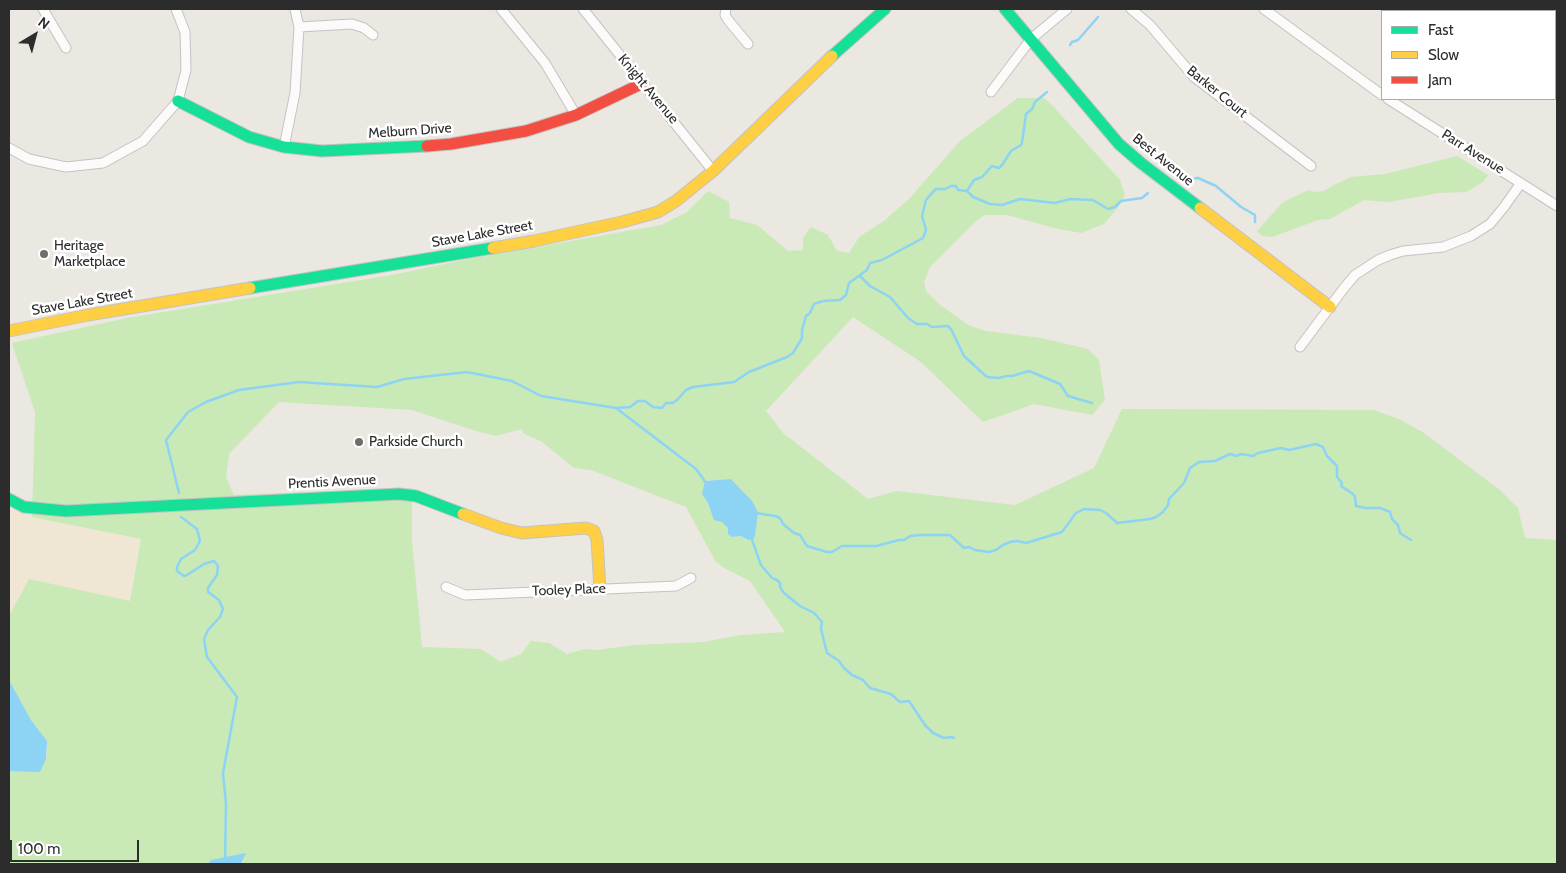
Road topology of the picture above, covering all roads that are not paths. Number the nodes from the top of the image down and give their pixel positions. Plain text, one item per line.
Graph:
1 (43, 9) edge
2 (176, 9) edge
3 (295, 9) edge
4 (501, 9) edge
5 (583, 9) edge
6 (726, 9) edge
7 (885, 9) edge
8 (1005, 9) edge
9 (1067, 9) edge
10 (1131, 9) edge
11 (1264, 9) edge
12 (299, 27) junction
13 (373, 35) dead end
14 (1030, 38) junction
15 (748, 44) dead end
16 (66, 48) dead end
17 (643, 83) junction
18 (991, 92) dead end
19 (1381, 94) edge
20 (1390, 100) edge
21 (178, 101) junction
22 (576, 115) junction
23 (284, 147) junction
24 (9, 148) edge
25 (1311, 166) dead end
26 (713, 171) junction
27 (1521, 183) junction
28 (1557, 206) edge
29 (1330, 306) junction
30 (9, 331) edge
31 (1300, 347) dead end
32 (9, 499) edge
33 (691, 578) dead end
34 (446, 587) dead end
35 (600, 589) junction

1 - 16 street
2 - 21 street
3 - 12 street
4 - 22 street
5 - 17 street, Knight Avenue
6 - 15 street
7 - 26 street, Stave Lake Street
8 - 14 street, Best Avenue
9 - 14 street
10 - 25 street, Barker Court
11 - 19 street
12 - 13 street
12 - 23 street
14 - 18 street
14 - 29 street, Best Avenue
17 - 22 street, Melburn Drive
17 - 26 street, Knight Avenue
20 - 27 street, Parr Avenue
21 - 23 street, Melburn Drive
21 - 24 street
22 - 23 street, Melburn Drive
26 - 30 street, Stave Lake Street
27 - 28 street, Parr Avenue
27 - 29 street
29 - 31 street
32 - 35 street, Prentis Avenue
33 - 35 street, Tooley Place
34 - 35 street, Tooley Place

